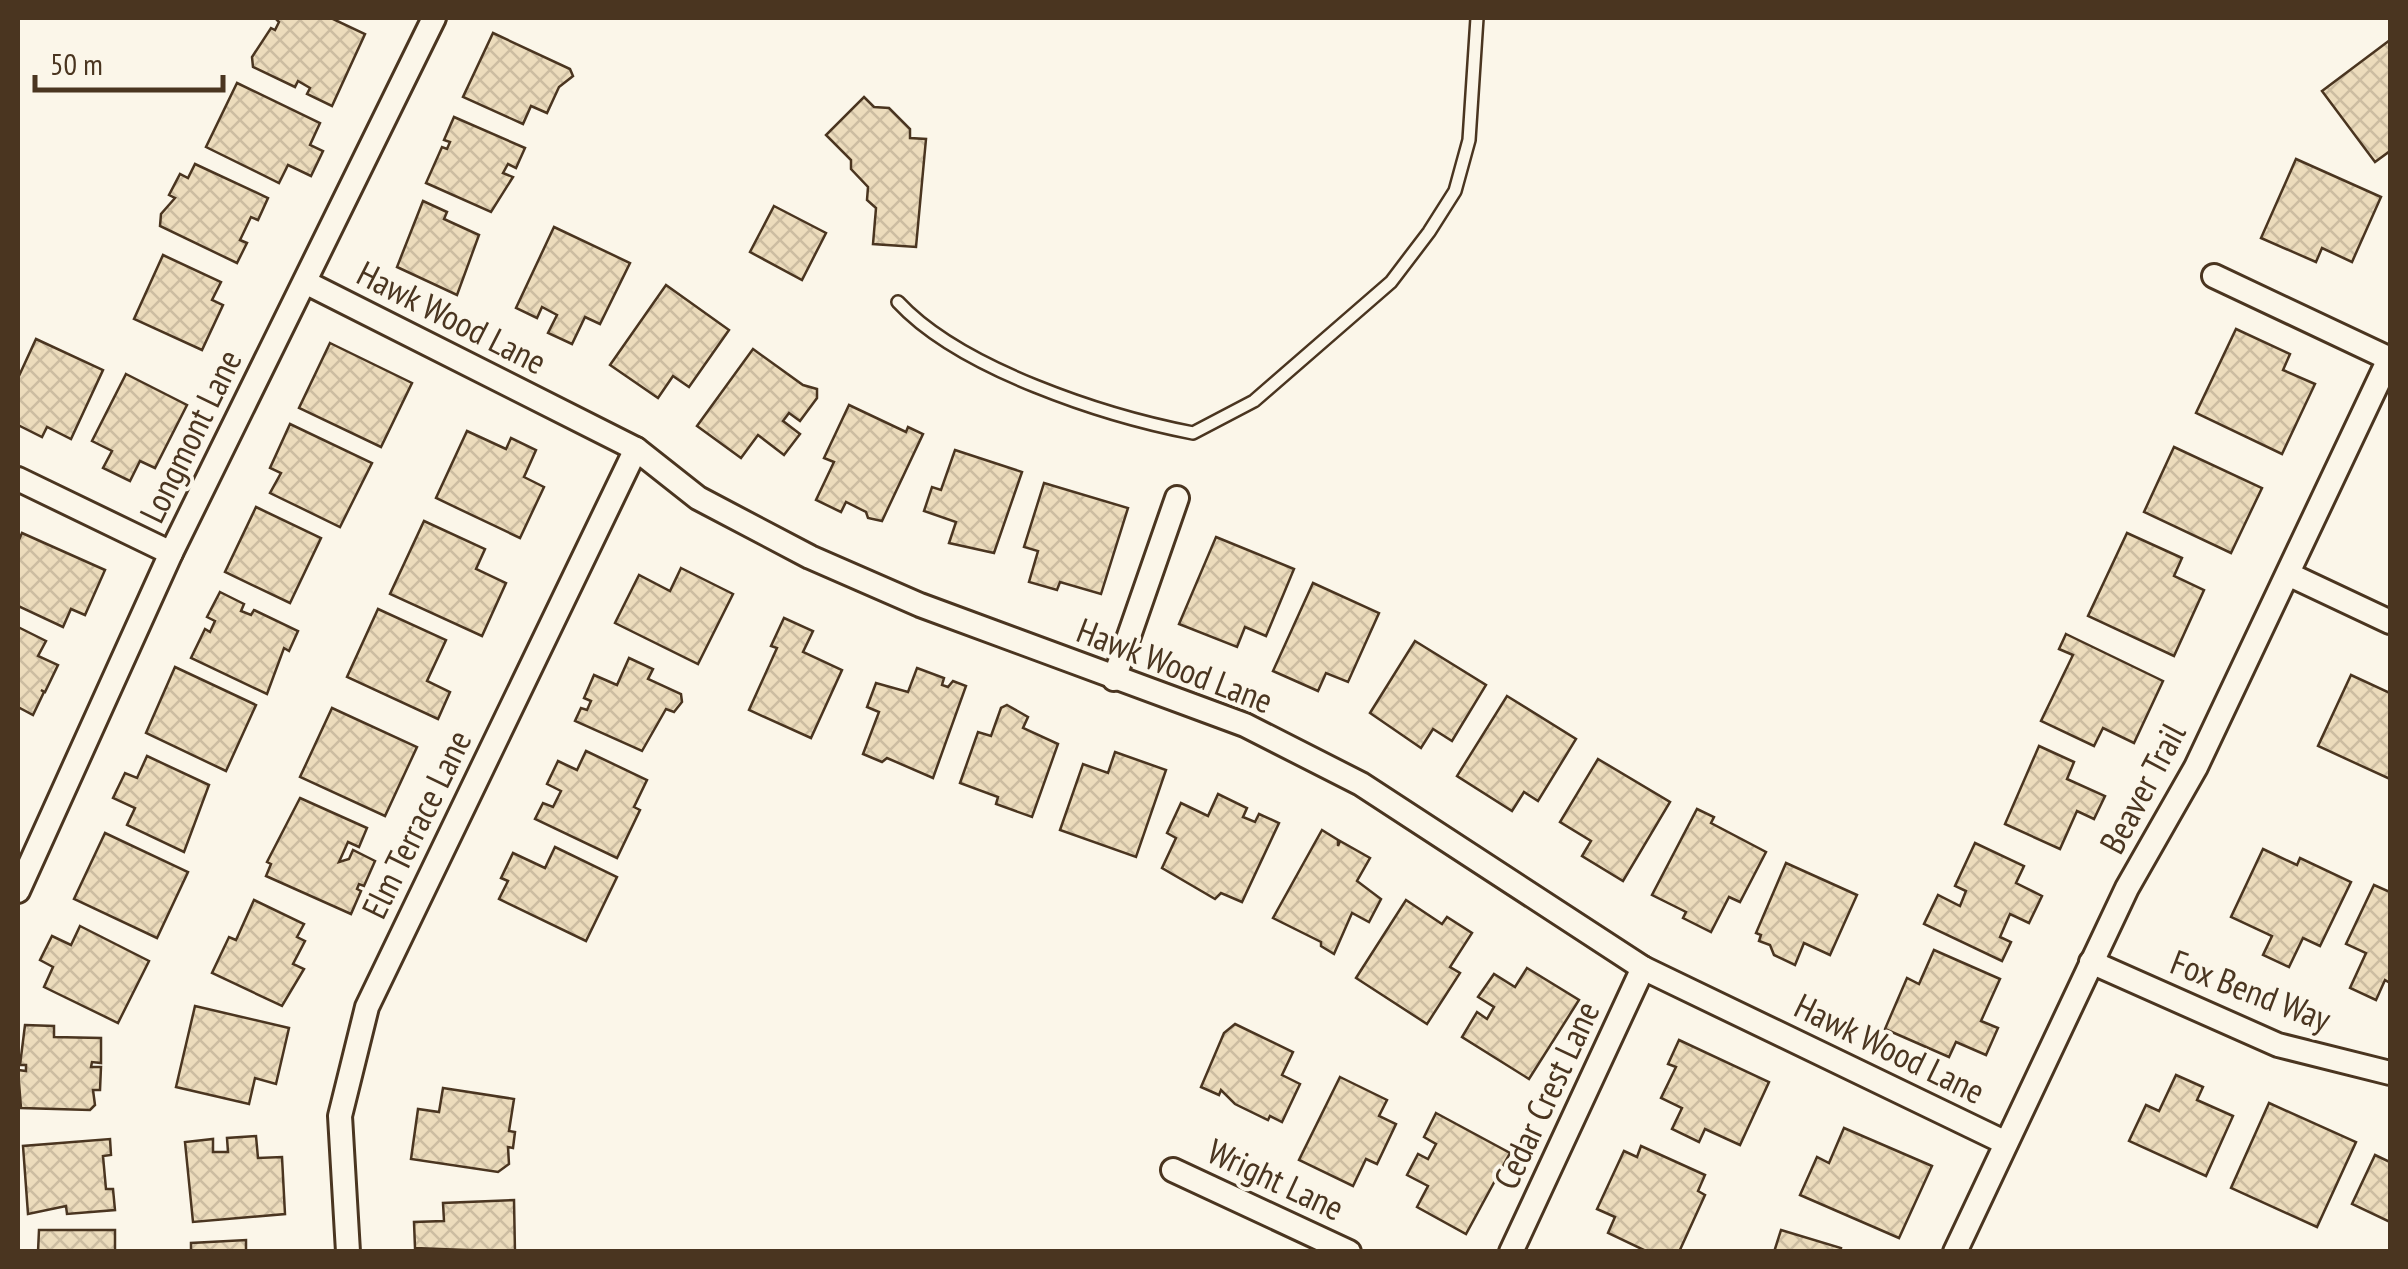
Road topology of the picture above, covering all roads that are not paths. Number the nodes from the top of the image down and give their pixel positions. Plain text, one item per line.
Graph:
1 (434, 18) edge
2 (1476, 18) edge
3 (2214, 276) dead end
4 (305, 282) junction
5 (898, 302) dead end
6 (2390, 358) edge
7 (636, 448) junction
8 (18, 478) edge
9 (1177, 498) dead end
10 (171, 553) junction
11 (2288, 574) junction
12 (2390, 622) edge
13 (1114, 679) junction
14 (18, 891) edge
15 (2091, 962) junction
16 (1644, 968) junction
17 (2390, 1074) edge
18 (2006, 1143) junction
19 (1173, 1170) dead end
20 (348, 1252) edge
21 (1349, 1252) edge
22 (1511, 1252) edge
23 (1955, 1252) edge

1 - 4 street, Longmont Lane
2 - 5 lane
3 - 6 street
4 - 7 street, Hawk Wood Lane
4 - 10 street, Longmont Lane
6 - 11 street, Beaver Trail
7 - 13 street, Hawk Wood Lane
7 - 20 street, Elm Terrace Lane
8 - 10 street
9 - 13 street
10 - 14 street, Longmont Lane
11 - 12 street
11 - 15 street, Beaver Trail
13 - 16 street, Hawk Wood Lane
15 - 17 street, Fox Bend Way
15 - 18 street, Beaver Trail
16 - 18 street, Hawk Wood Lane
16 - 22 street, Cedar Crest Lane
18 - 23 street, Beaver Trail
19 - 21 street, Wright Lane

